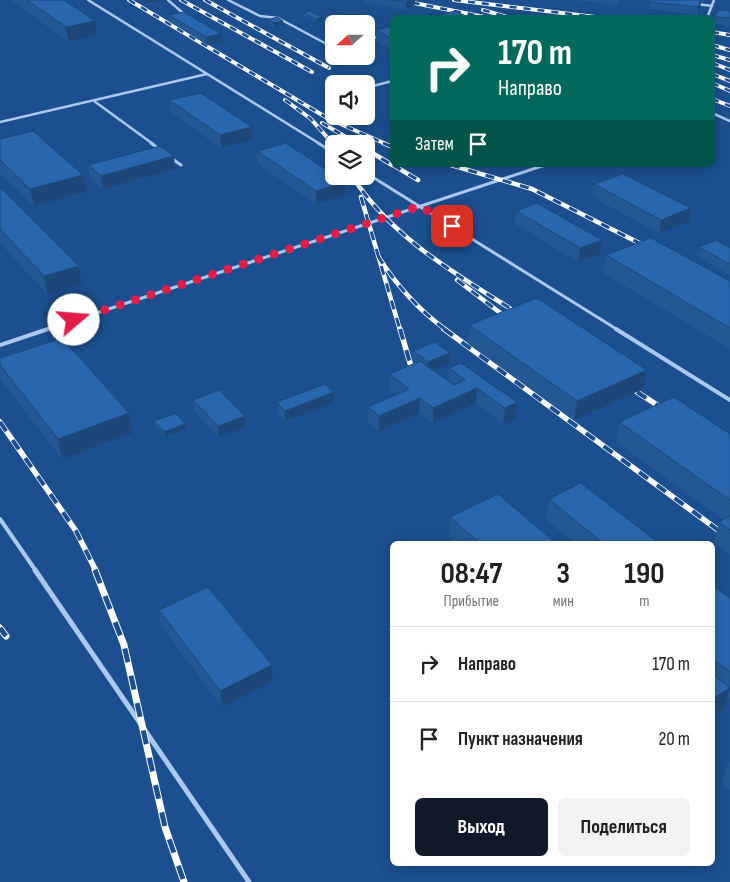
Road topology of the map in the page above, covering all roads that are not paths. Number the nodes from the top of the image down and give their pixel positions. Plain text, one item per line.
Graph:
1 (88, 0) edge
2 (168, 0) edge
3 (228, 0) edge
4 (714, 0) edge
5 (694, 4) edge
6 (712, 6) junction
7 (186, 15) edge
8 (708, 15) edge
9 (384, 35) edge
10 (375, 38) edge
11 (325, 43) edge
12 (207, 74) junction
13 (390, 82) edge
14 (375, 86) edge
15 (94, 101) junction
16 (715, 114) edge
17 (730, 121) edge
18 (0, 122) edge
19 (325, 146) edge
20 (181, 165) dead end
21 (539, 167) edge
22 (375, 178) edge
23 (420, 206) junction
24 (0, 345) edge
25 (730, 400) edge
26 (0, 518) edge
27 (249, 882) edge

1 - 12 lane
2 - 7 lane
3 - 11 lane
4 - 6 lane
5 - 6 lane
6 - 8 lane
9 - 10 lane
12 - 15 lane
12 - 19 lane
13 - 14 lane
15 - 18 lane
15 - 20 lane
16 - 17 lane
21 - 23 lane
22 - 23 lane
23 - 24 lane
23 - 25 lane
26 - 27 lane

